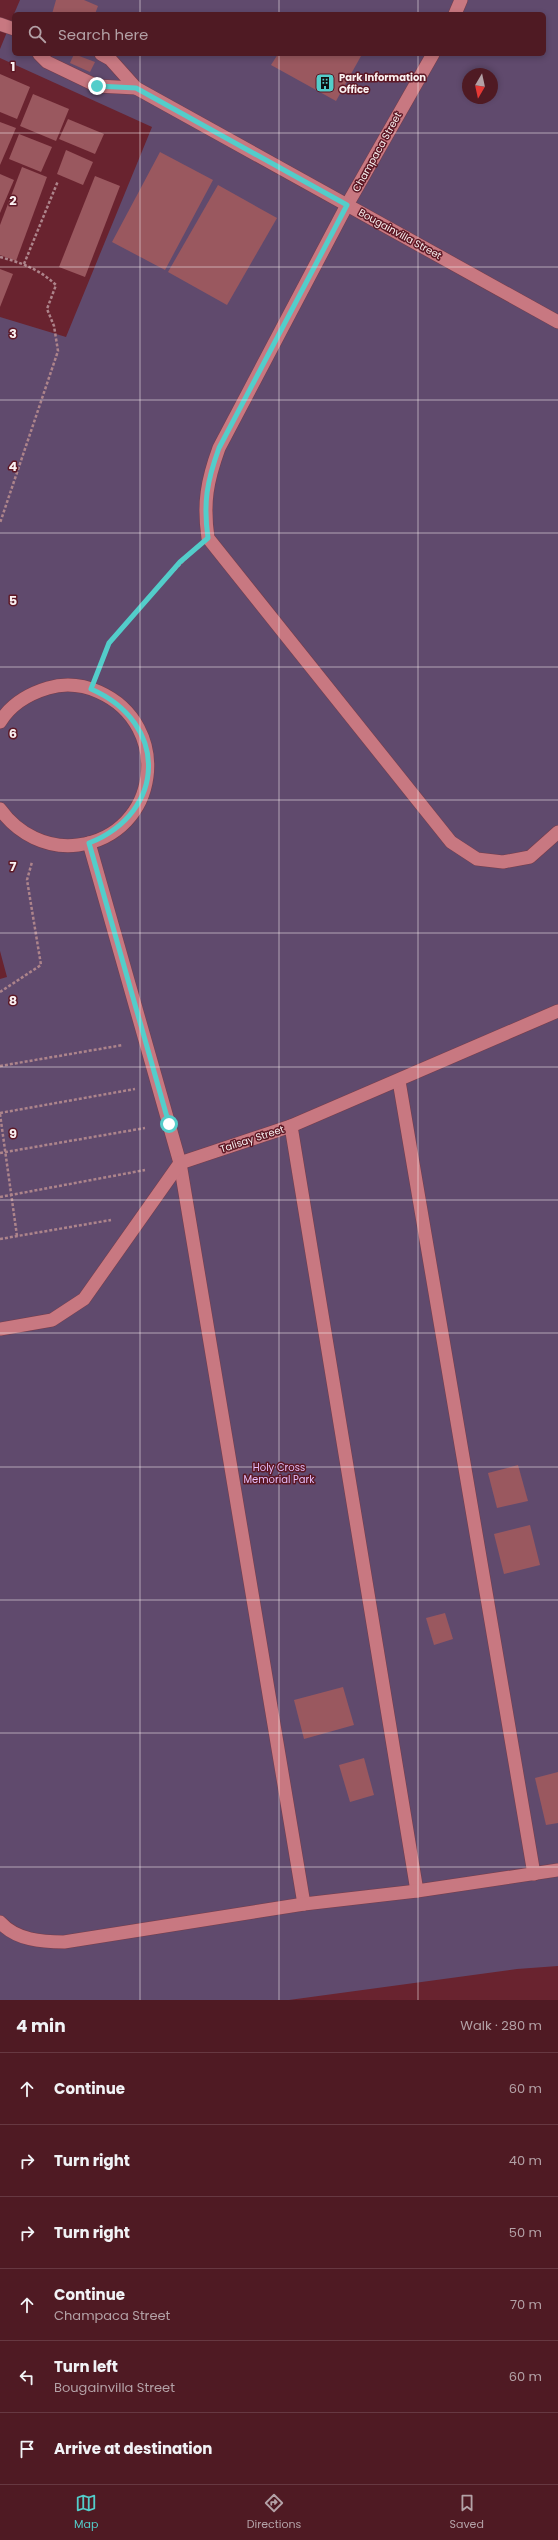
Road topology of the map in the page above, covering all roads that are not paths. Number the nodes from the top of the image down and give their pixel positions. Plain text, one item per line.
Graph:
1 (461, 0) edge
2 (456, 12) edge
3 (0, 24) edge
4 (12, 28) edge
5 (41, 56) edge
6 (104, 56) edge
7 (432, 56) edge
8 (136, 88) junction
9 (347, 205) junction
10 (558, 322) edge
11 (0, 722) edge
12 (0, 809) edge
13 (558, 832) edge
14 (89, 843) junction
15 (558, 1011) edge
16 (399, 1081) junction
17 (291, 1126) junction
18 (180, 1163) junction
19 (0, 1329) edge
20 (558, 1870) edge
21 (534, 1874) junction
22 (417, 1890) junction
23 (304, 1904) junction
24 (0, 1922) edge

1 - 2 lane
3 - 4 lane
5 - 8 lane, Bougainvilla Street
6 - 8 lane, Bougainvilla Street
7 - 9 lane, Champaca Street
8 - 9 lane, Bougainvilla Street
9 - 10 lane, Bougainvilla Street
9 - 13 lane, Champaca Street
11 - 14 lane
12 - 14 lane
14 - 18 lane
15 - 16 lane, Talisay Street
16 - 17 lane, Talisay Street
16 - 21 lane
17 - 18 lane, Talisay Street
17 - 22 lane
18 - 19 lane
18 - 23 lane
20 - 21 lane
21 - 22 lane
22 - 23 lane
23 - 24 lane

